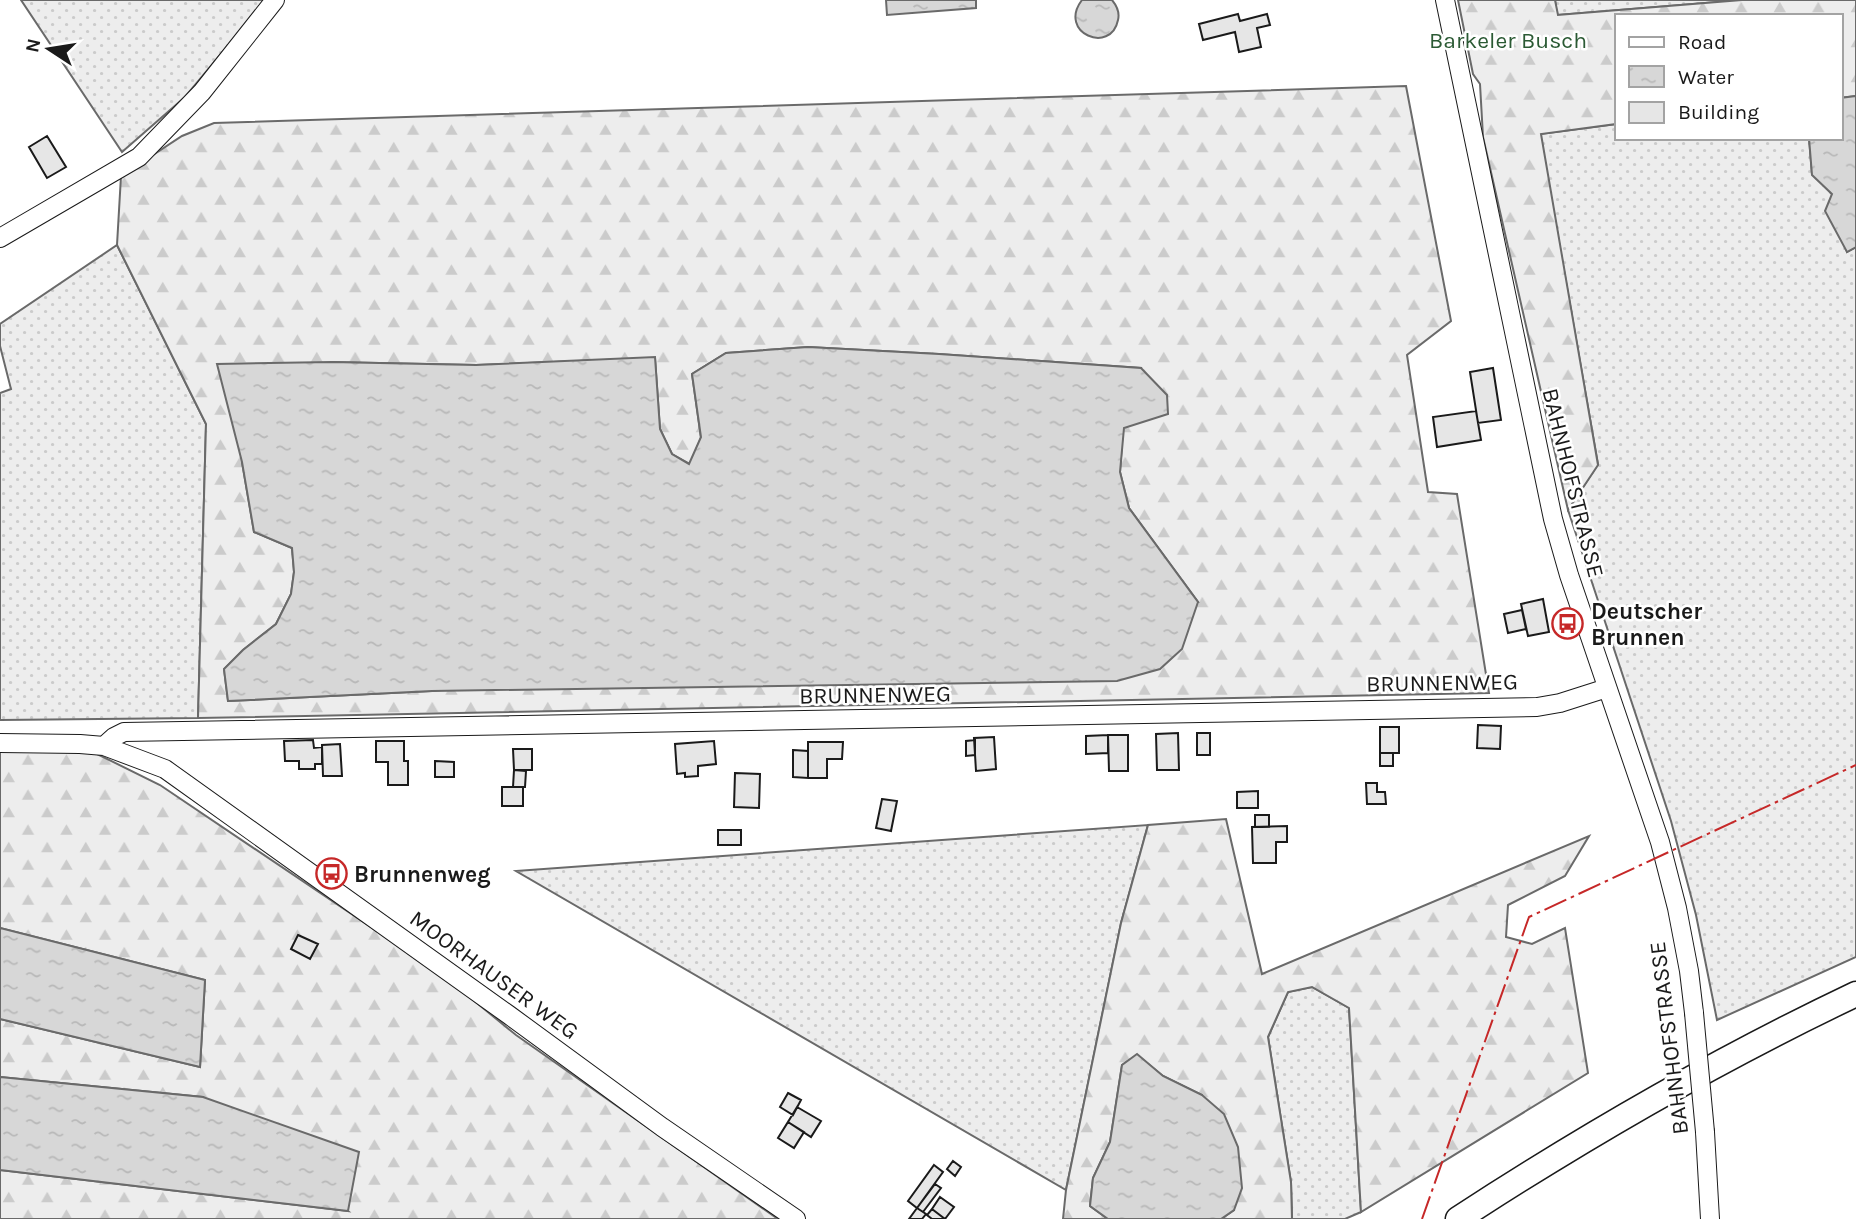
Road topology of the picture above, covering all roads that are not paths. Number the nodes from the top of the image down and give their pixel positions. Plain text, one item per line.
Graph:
1 (275, 0) edge
2 (1445, 0) edge
3 (0, 238) edge
4 (1607, 688) junction
5 (0, 743) edge
6 (104, 747) junction
7 (1856, 994) edge
8 (796, 1219) edge
9 (1458, 1219) edge
10 (1710, 1219) edge

1 - 3 street
2 - 4 street, BAHNHOFSTRASSE
4 - 6 street, BRUNNENWEG
4 - 10 street, BAHNHOFSTRASSE, bridge
5 - 6 street, MOORHAUSER WEG
6 - 8 street, MOORHAUSER WEG
7 - 9 highway

